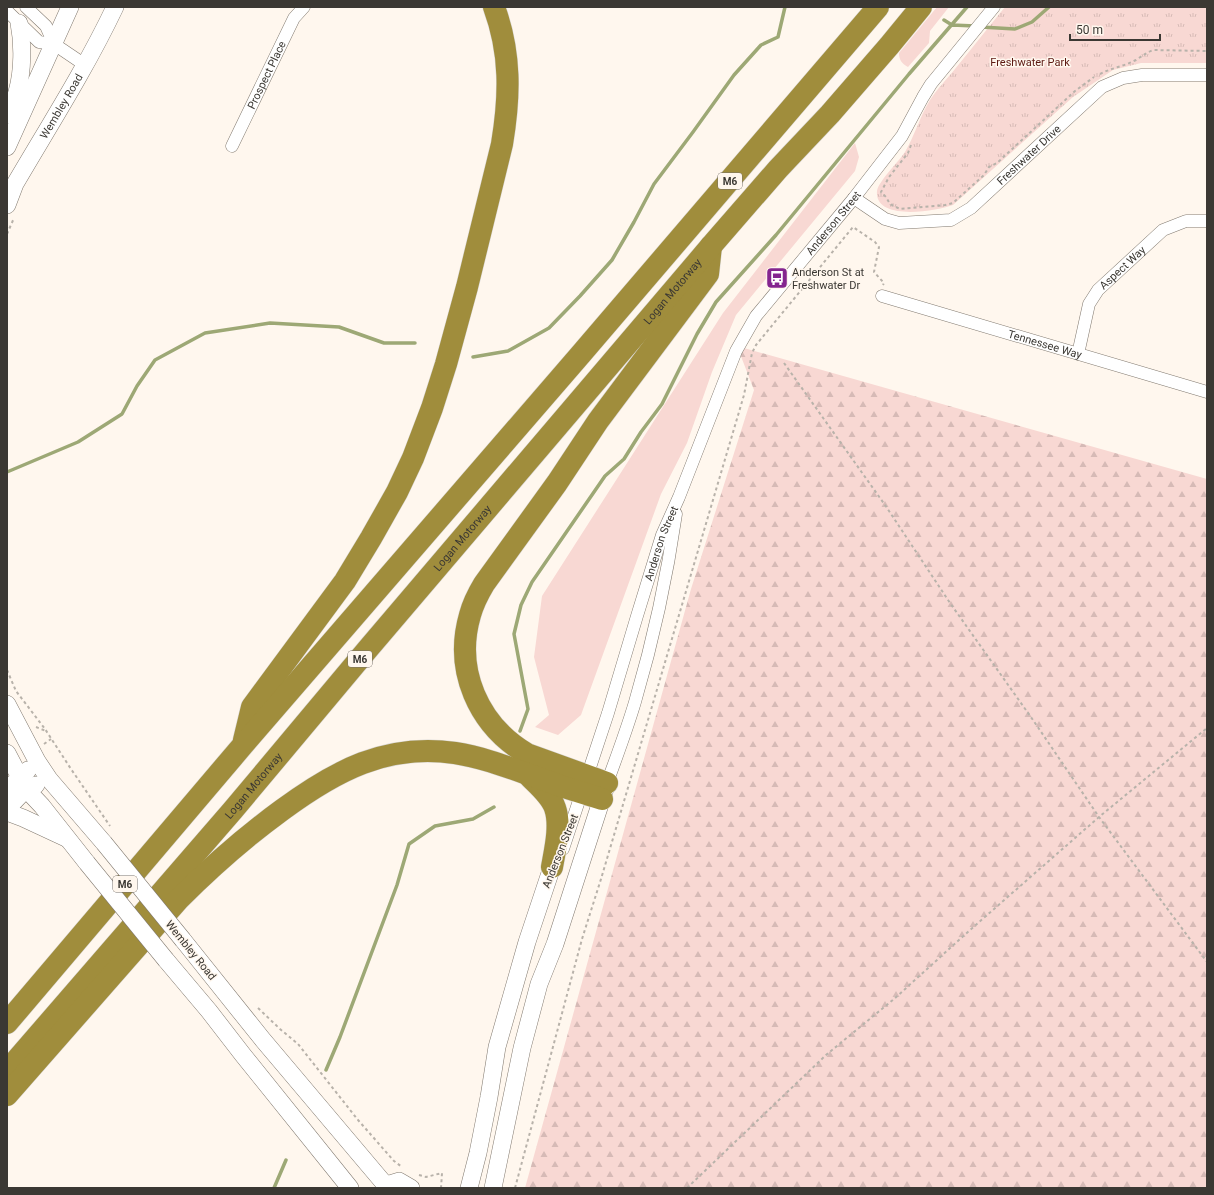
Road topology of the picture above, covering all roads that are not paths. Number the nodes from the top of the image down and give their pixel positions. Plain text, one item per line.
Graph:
1 (26, 7) edge
2 (70, 7) edge
3 (115, 7) edge
4 (304, 7) edge
5 (494, 7) edge
6 (878, 7) edge
7 (921, 7) edge
8 (994, 7) edge
9 (13, 17) edge
10 (54, 44) junction
11 (85, 65) junction
12 (1207, 75) edge
13 (7, 115) edge
14 (232, 146) dead end
15 (7, 147) edge
16 (854, 198) junction
17 (7, 206) edge
18 (1207, 221) edge
19 (711, 246) junction
20 (882, 296) road end
21 (1078, 354) junction
22 (1207, 392) edge
23 (679, 497) junction
24 (7, 704) edge
25 (243, 745) junction
26 (7, 752) edge
27 (37, 762) junction
28 (528, 774) junction
29 (49, 779) junction
30 (23, 783) junction
31 (595, 788) junction
32 (7, 790) edge
33 (7, 809) edge
34 (7, 812) edge
35 (68, 839) junction
36 (552, 867) junction
37 (7, 1023) edge
38 (7, 1071) edge
39 (7, 1095) edge
40 (414, 1181) edge
41 (387, 1187) edge
42 (350, 1188) edge
43 (469, 1188) edge
44 (493, 1188) edge

1 - 10 street
2 - 10 main road
3 - 11 main road, Wembley Road
4 - 14 street, Prospect Place
5 - 25 highway
6 - 25 highway, M6
7 - 19 highway, Logan Motorway / M6
8 - 16 street, Anderson Street
9 - 10 street
9 - 13 main road
10 - 11 street
10 - 15 main road
11 - 17 main road, Wembley Road
12 - 16 street, Freshwater Drive
16 - 23 street, Anderson Street
18 - 21 street, Aspect Way
19 - 31 highway
19 - 38 highway, Logan Motorway / M6
20 - 21 street, Tennessee Way
21 - 22 street, Tennessee Way
23 - 31 street, Anderson Street
23 - 31 street, Anderson Street
24 - 27 main road, Wembley Road
25 - 37 highway, M6
26 - 30 main road
27 - 29 main road, Wembley Road
27 - 30 main road
28 - 31 highway
28 - 36 highway
28 - 39 highway
29 - 30 main road
29 - 41 main road, Wembley Road, bridge
30 - 32 main road
30 - 33 main road
30 - 35 main road
31 - 36 street, Anderson Street
31 - 44 main road, Anderson Street
34 - 35 main road
35 - 42 main road, bridge
36 - 43 main road, Anderson Street
40 - 41 main road

